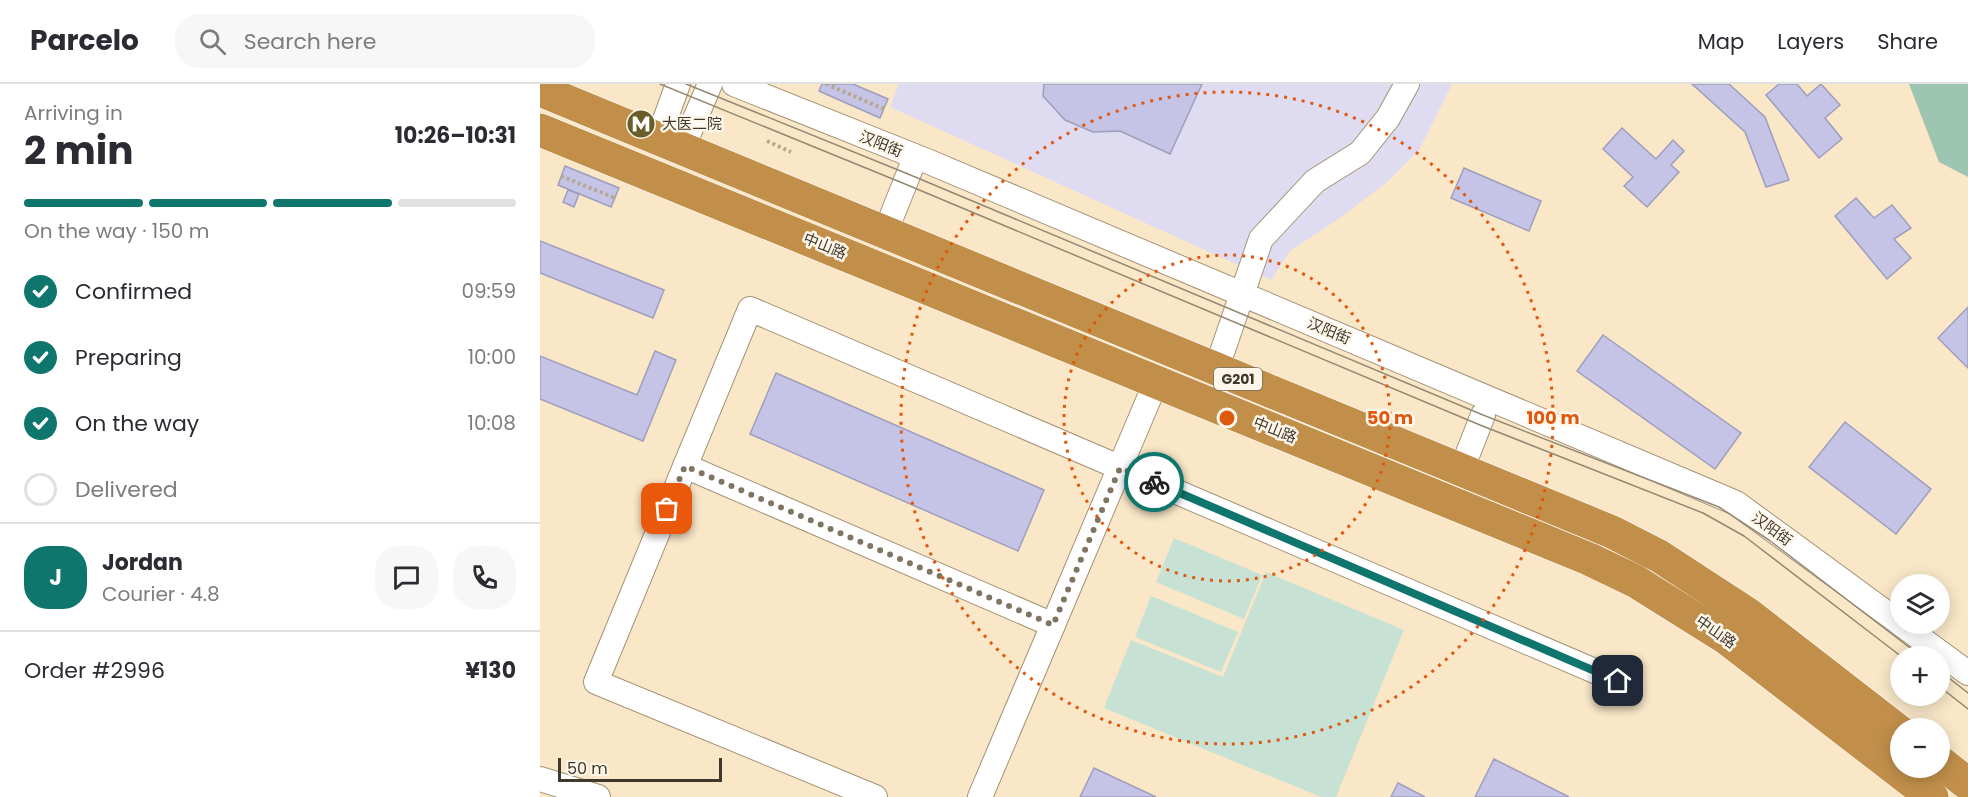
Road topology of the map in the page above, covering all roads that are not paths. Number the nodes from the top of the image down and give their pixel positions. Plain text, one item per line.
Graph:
1 (678, 84) edge
2 (710, 84) edge
3 (734, 84) edge
4 (1407, 84) edge
5 (540, 90) edge
6 (540, 130) edge
7 (670, 144) junction
8 (915, 158) junction
9 (885, 233) junction
10 (1243, 295) junction
11 (1216, 370) junction
12 (1156, 382) junction
13 (1484, 416) dead end
14 (685, 466) junction
15 (1120, 468) junction
16 (1461, 471) junction
17 (1890, 616) edge
18 (1053, 625) junction
19 (1915, 634) edge
20 (1968, 673) edge
21 (1618, 681) dead end
22 (1890, 724) edge
23 (1950, 770) edge
24 (540, 779) edge
25 (1968, 784) edge
26 (598, 797) edge
27 (875, 797) edge
28 (980, 797) edge
29 (1932, 797) edge

1 - 7 street
2 - 7 street
3 - 8 street, 汉阳街
4 - 10 street
5 - 7 highway, G201
6 - 12 highway, 中山路 / G201
7 - 9 highway, G201
8 - 9 street
8 - 10 street, 汉阳街
9 - 11 highway, G201
10 - 11 street
10 - 17 street, 汉阳街
11 - 16 highway, G201
12 - 15 street
12 - 29 highway, 中山路 / G201
13 - 16 street
14 - 15 street
14 - 18 street
14 - 27 street
15 - 18 street
15 - 21 street
16 - 22 highway, G201
18 - 28 street
19 - 20 street, 汉阳街
23 - 25 highway
24 - 26 street

